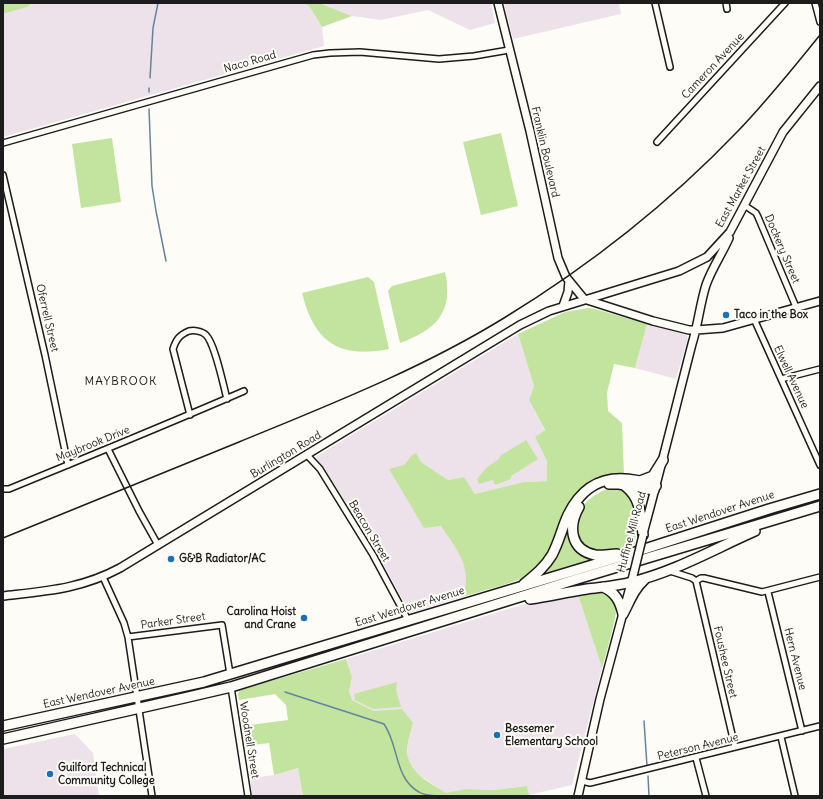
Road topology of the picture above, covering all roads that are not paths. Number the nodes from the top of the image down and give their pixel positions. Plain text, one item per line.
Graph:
1 (498, 3) edge
2 (654, 3) edge
3 (785, 3) edge
4 (815, 3) edge
5 (820, 22) edge
6 (509, 50) junction
7 (670, 67) dead end
8 (820, 86) edge
9 (657, 142) dead end
10 (3, 143) edge
11 (3, 175) edge
12 (744, 205) junction
13 (730, 232) junction
14 (709, 256) junction
15 (715, 266) junction
16 (711, 275) junction
17 (568, 281) junction
18 (584, 299) junction
19 (820, 301) edge
20 (567, 304) junction
21 (796, 307) junction
22 (754, 319) junction
23 (696, 330) junction
24 (820, 369) edge
25 (781, 379) junction
26 (244, 391) dead end
27 (227, 399) junction
28 (190, 415) junction
29 (108, 449) junction
30 (307, 455) junction
31 (663, 460) junction
32 (820, 465) edge
33 (68, 466) junction
34 (640, 481) junction
35 (624, 485) junction
36 (655, 488) junction
37 (3, 489) edge
38 (820, 494) edge
39 (820, 506) edge
40 (791, 515) junction
41 (643, 535) junction
42 (158, 544) junction
43 (629, 554) junction
44 (669, 571) junction
45 (103, 577) junction
46 (820, 577) edge
47 (646, 578) junction
48 (696, 581) junction
49 (631, 583) junction
50 (520, 587) junction
51 (603, 587) junction
52 (768, 592) junction
53 (3, 596) edge
54 (486, 607) junction
55 (622, 614) junction
56 (408, 620) junction
57 (128, 637) junction
58 (230, 674) junction
59 (231, 686) junction
60 (137, 697) junction
61 (139, 708) junction
62 (3, 726) edge
63 (820, 726) edge
64 (802, 731) junction
65 (781, 737) junction
66 (3, 739) edge
67 (735, 747) junction
68 (696, 758) junction
69 (582, 781) junction
70 (152, 796) edge
71 (248, 796) edge
72 (578, 796) edge
73 (706, 796) edge
74 (795, 796) edge

1 - 6 main road, Franklin Boulevard
2 - 7 street
3 - 9 street, Cameron Avenue
4 - 5 street
6 - 10 street, Naco Road
6 - 17 main road, Franklin Boulevard
8 - 12 main road, East Market Street
11 - 33 street, Oferrell Street
12 - 13 main road, East Market Street
12 - 21 street, Dockery Street
13 - 14 main road, East Market Street
13 - 15 main road, Huffine Mill Road
14 - 15 main road
14 - 16 main road
14 - 18 main road, East Market Street
15 - 16 main road, Huffine Mill Road
16 - 23 main road, Huffine Mill Road
17 - 18 main road, Franklin Boulevard
17 - 20 main road
18 - 20 main road, East Market Street
18 - 23 main road
19 - 21 main road
20 - 30 main road, Burlington Road
21 - 22 main road
22 - 23 main road
22 - 25 street, Elwell Avenue
23 - 31 main road, Huffine Mill Road
24 - 25 street
25 - 32 street, Elwell Avenue
26 - 27 street, Maybrook Drive
27 - 28 street, Maybrook Drive
27 - 28 street
28 - 29 street, Maybrook Drive
29 - 33 street, Maybrook Drive
29 - 42 street
30 - 42 main road, Burlington Road
30 - 56 street, Beacon Street
31 - 34 highway
31 - 36 main road, Huffine Mill Road
33 - 37 street, Maybrook Drive
34 - 36 highway
34 - 50 highway
35 - 36 highway
35 - 41 highway
35 - 43 highway
36 - 41 main road, Huffine Mill Road
38 - 43 highway, East Wendover Avenue
39 - 40 highway, East Wendover Avenue
40 - 44 highway
40 - 54 highway, East Wendover Avenue
41 - 49 main road, Huffine Mill Road, bridge
42 - 45 main road, Burlington Road
43 - 50 highway, East Wendover Avenue
44 - 47 highway
44 - 48 street
45 - 53 main road, Burlington Road
45 - 57 street
46 - 52 street
47 - 49 highway
47 - 55 highway
48 - 52 street
48 - 67 street, Foushee Street
49 - 51 highway
49 - 55 main road, Huffine Mill Road
50 - 56 highway, East Wendover Avenue
51 - 54 highway
51 - 55 highway
52 - 64 street, Hern Avenue
54 - 59 highway, East Wendover Avenue
55 - 69 main road, Huffine Mill Road
56 - 58 highway, East Wendover Avenue
57 - 58 street, Parker Street
57 - 60 street
58 - 60 highway, East Wendover Avenue
59 - 61 highway, East Wendover Avenue
59 - 71 street, Woodnell Street
60 - 61 street
60 - 62 highway, East Wendover Avenue
61 - 66 highway, East Wendover Avenue
61 - 70 street
63 - 64 street, Peterson Avenue
64 - 65 street, Peterson Avenue
65 - 67 street, Peterson Avenue
65 - 74 street
67 - 68 street, Peterson Avenue
68 - 69 street, Peterson Avenue
68 - 73 street
69 - 72 main road, Huffine Mill Road

